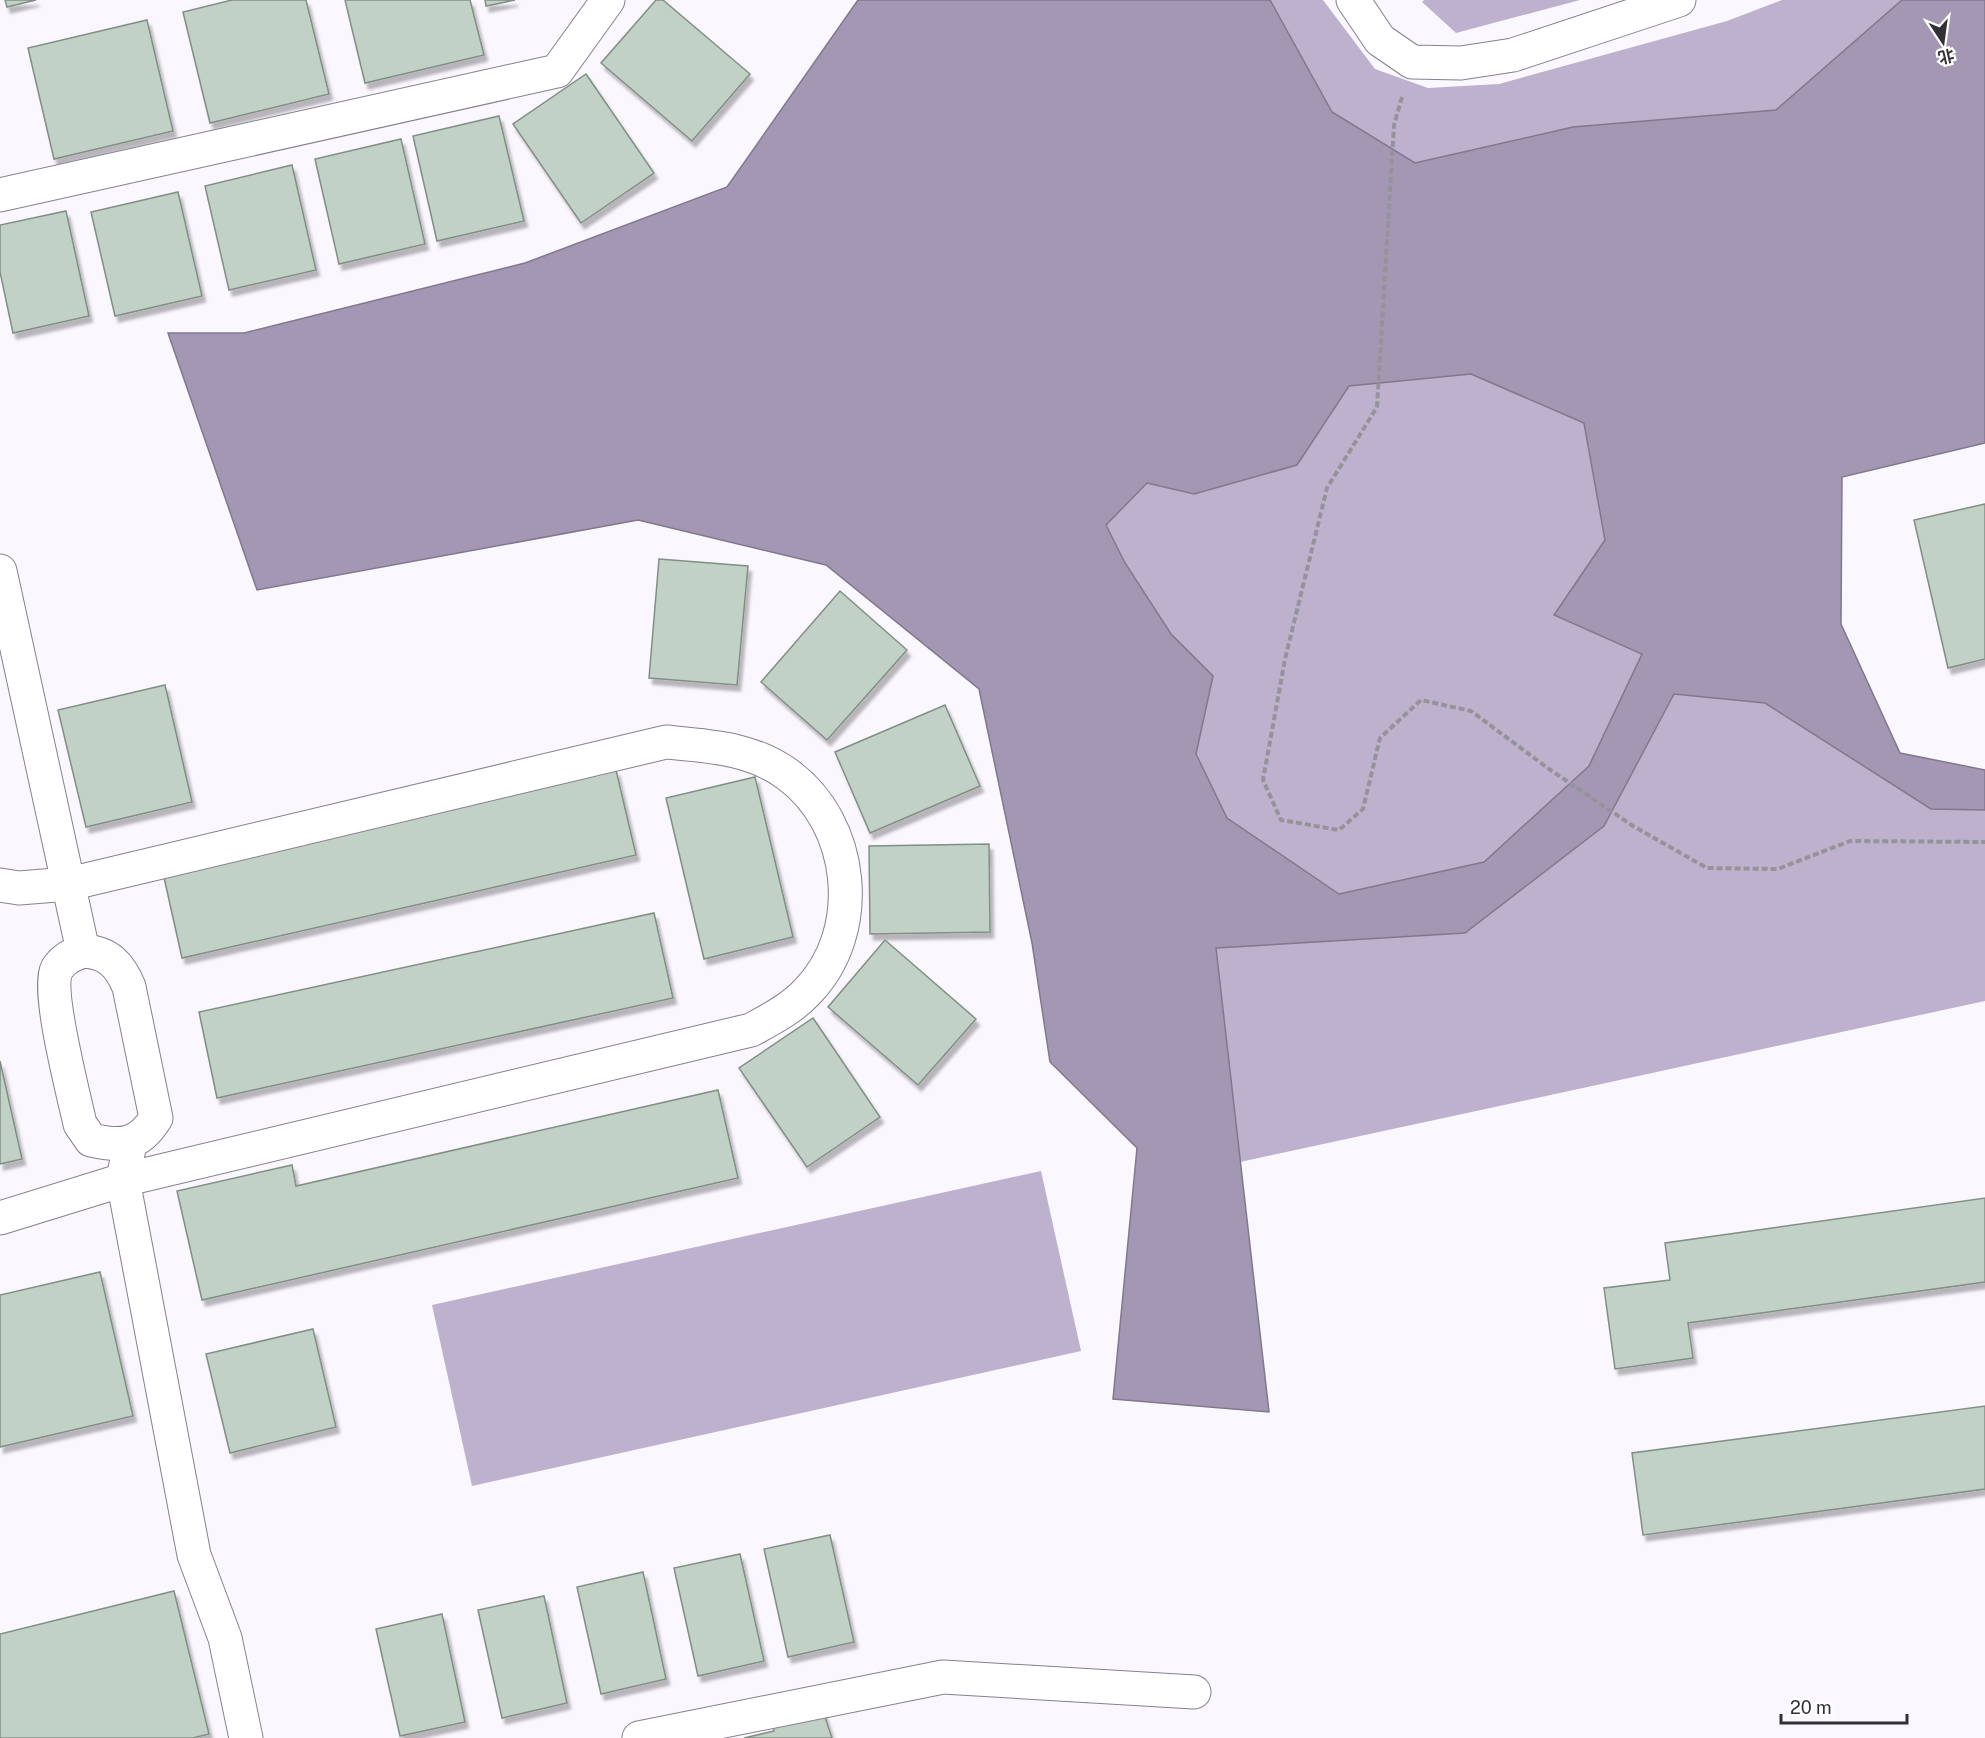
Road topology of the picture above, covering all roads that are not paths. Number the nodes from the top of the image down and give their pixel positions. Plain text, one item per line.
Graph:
1 (608, 0) edge
2 (1353, 0) edge
3 (1679, 0) edge
4 (0, 195) edge
5 (0, 571) edge
6 (69, 884) junction
7 (0, 885) edge
8 (83, 951) junction
9 (130, 1143) junction
10 (123, 1180) junction
11 (0, 1218) edge
12 (1194, 1692) dead end
13 (246, 1738) edge
14 (639, 1738) edge

1 - 4 street
2 - 3 street
5 - 6 street
6 - 7 street
6 - 8 street
6 - 10 street
8 - 9 street
8 - 9 street
9 - 10 street
10 - 11 street
10 - 13 street
12 - 14 street

